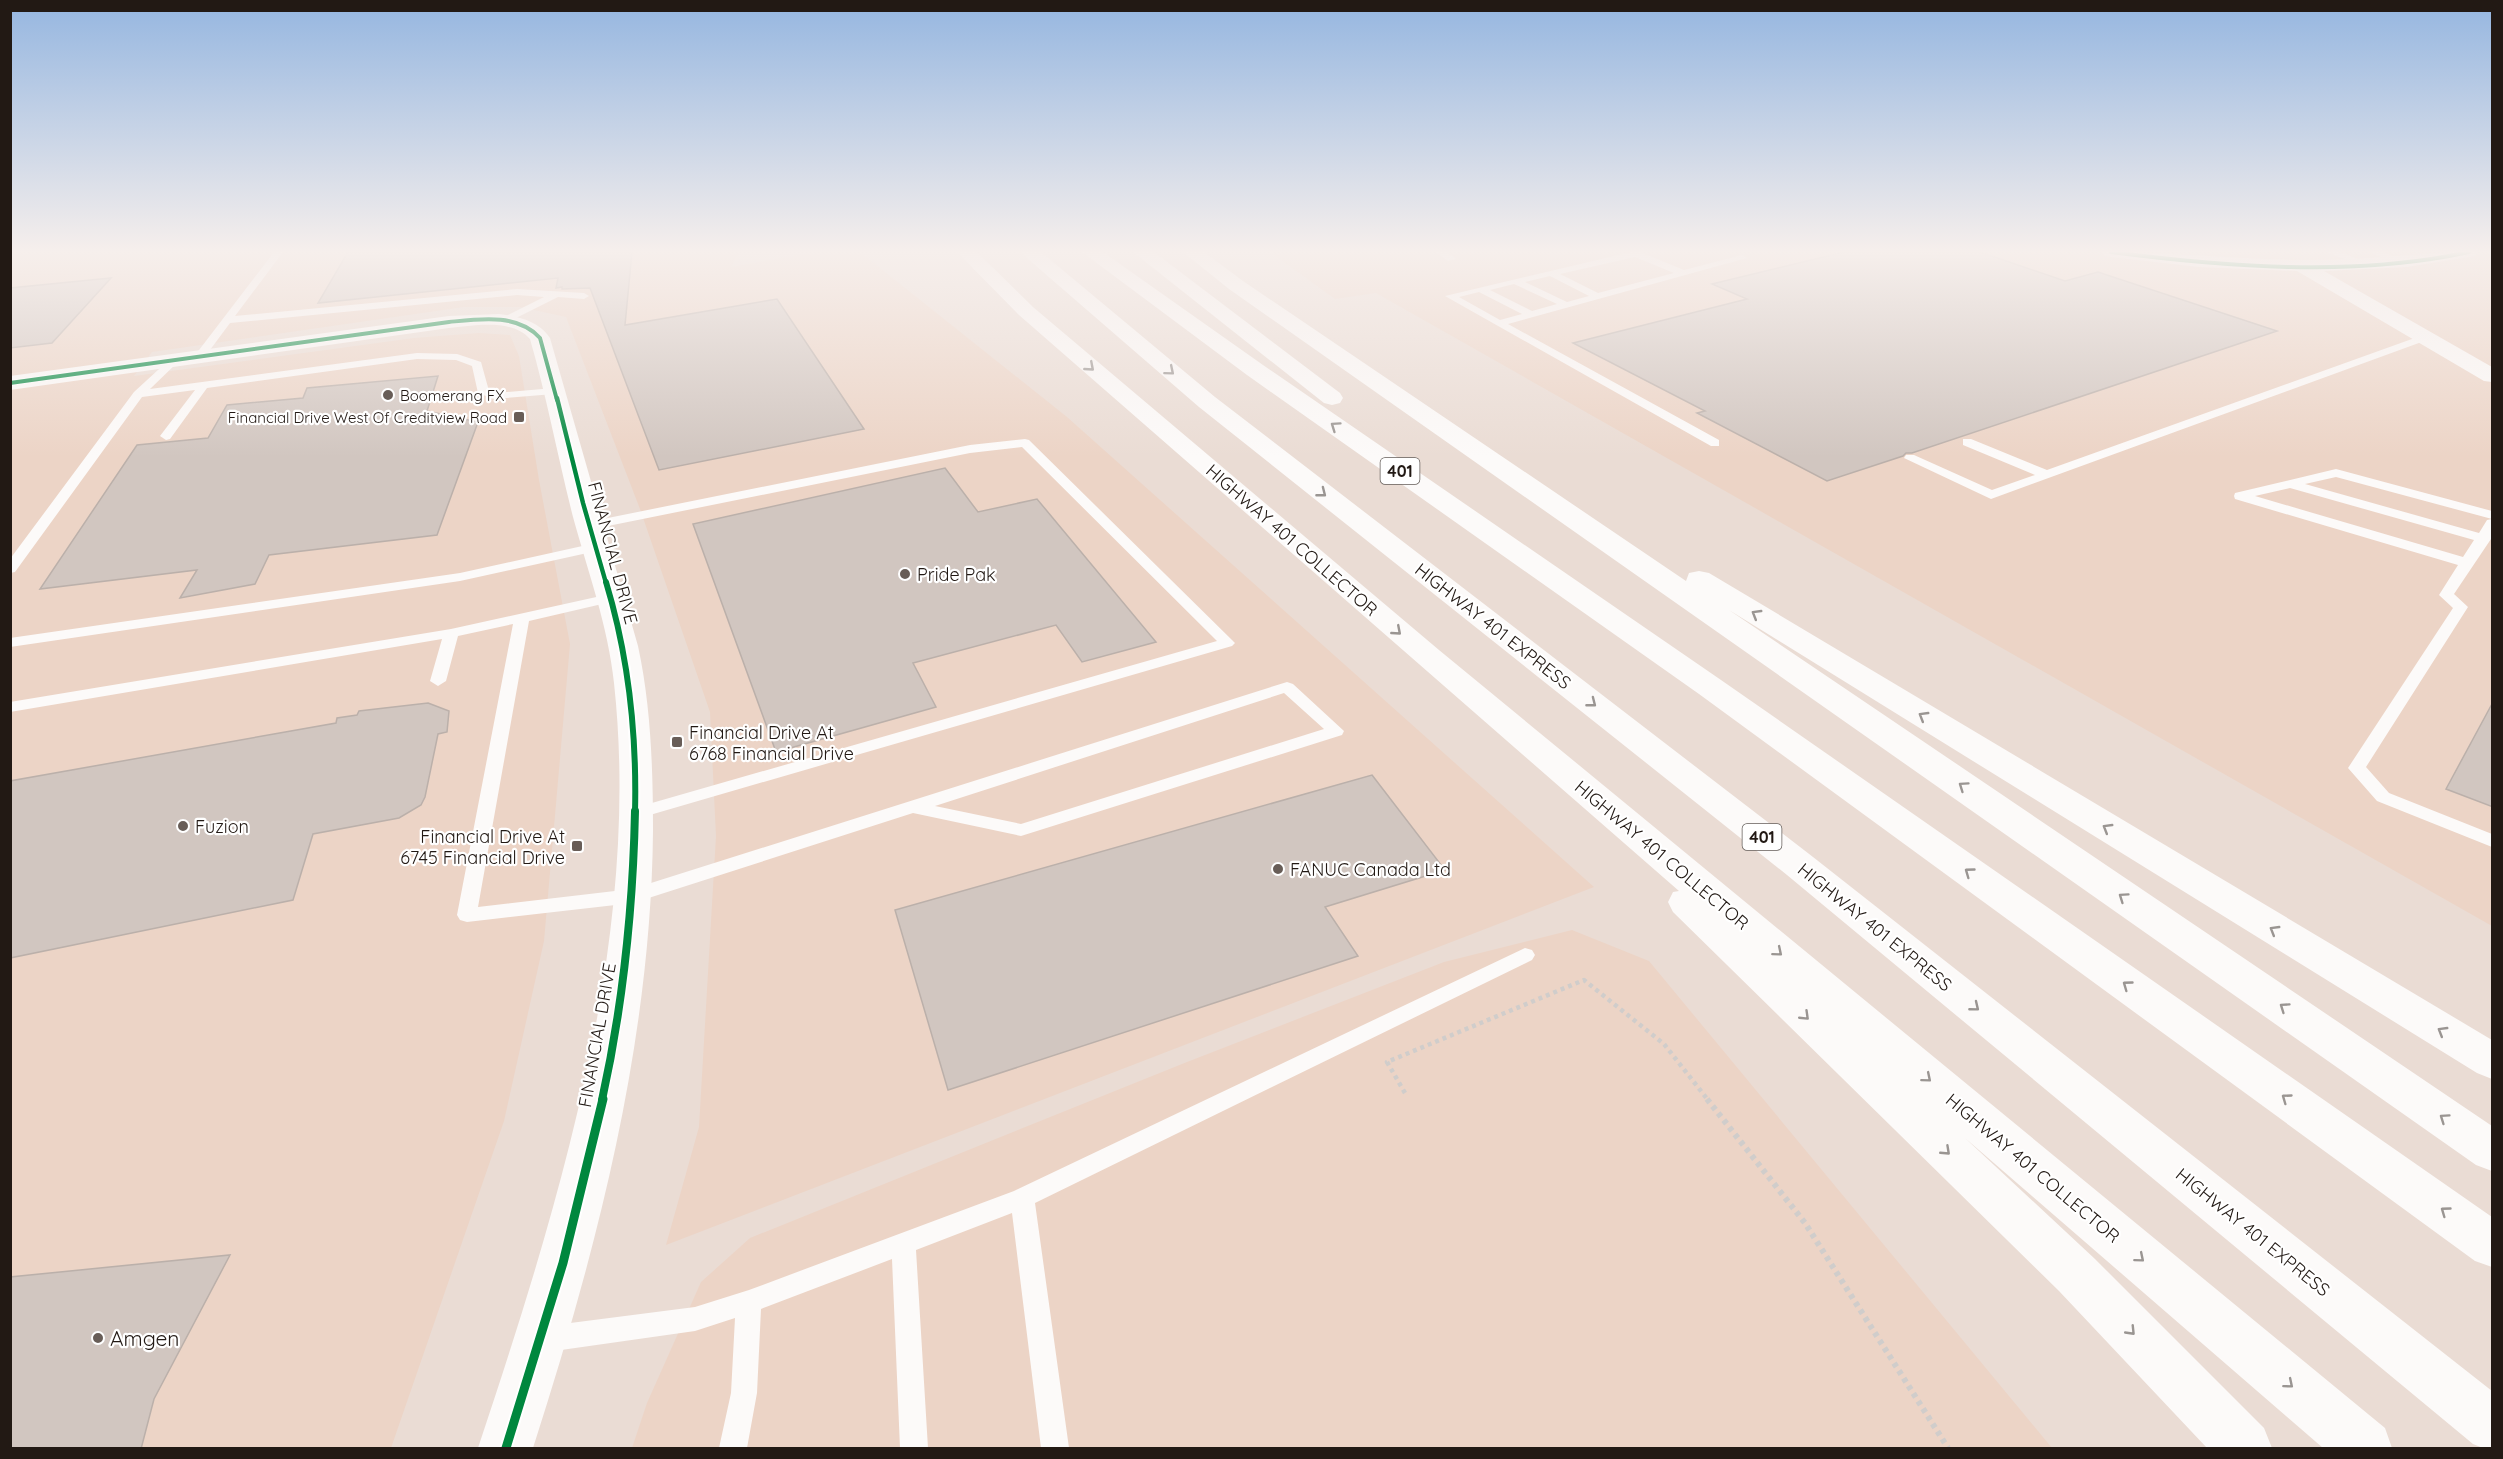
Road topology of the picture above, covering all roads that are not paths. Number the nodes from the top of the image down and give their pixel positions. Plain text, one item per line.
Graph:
1 (229, 320) edge
2 (472, 320) edge
3 (476, 320) edge
4 (1037, 320) edge
5 (1110, 320) edge
6 (1186, 320) edge
7 (1231, 320) edge
8 (1287, 320) edge
9 (1291, 320) edge
10 (1494, 320) edge
11 (1511, 320) edge
12 (2392, 320) edge
13 (504, 321) joint
14 (1499, 323) junction
15 (2423, 339) junction
16 (200, 356) junction
17 (175, 360) junction
18 (2493, 376) edge
19 (10, 383) edge
20 (203, 386) junction
21 (554, 391) junction
22 (138, 394) junction
23 (166, 436) dead end
24 (1967, 442) dead end
25 (1715, 443) dead end
26 (1911, 458) dead end
27 (2045, 474) junction
28 (2290, 484) junction
29 (2493, 515) edge
30 (2493, 524) edge
31 (592, 536) junction
32 (2484, 539) junction
33 (2468, 563) junction
34 (10, 569) edge
35 (610, 598) junction
36 (522, 618) junction
37 (450, 633) junction
38 (10, 643) edge
39 (1428, 657) junction
40 (438, 681) dead end
41 (1710, 687) junction
42 (10, 707) edge
43 (913, 807) junction
44 (637, 813) junction
45 (2493, 841) edge
46 (633, 896) junction
47 (1525, 955) dead end
48 (2493, 1061) edge
49 (2493, 1151) edge
50 (1022, 1198) junction
51 (903, 1242) junction
52 (2493, 1245) edge
53 (749, 1302) junction
54 (541, 1340) junction
55 (2493, 1425) edge
56 (506, 1449) edge
57 (732, 1449) edge
58 (914, 1449) edge
59 (1055, 1449) edge
60 (2244, 1449) edge
61 (2365, 1449) edge

1 - 16 lane
2 - 16 main road, FINANCIAL DRIVE
3 - 13 main road, FINANCIAL DRIVE
4 -> 39 main road, HIGHWAY 401 COLLECTOR
5 -> 55 main road, HIGHWAY 401 EXPRESS / 401
41 -> 6 main road, 401
7 - 41 main road
49 -> 8 main road
48 -> 9 main road
10 - 14 lane
11 - 14 lane
12 - 15 main road
13 - 21 main road, FINANCIAL DRIVE
14 - 25 lane
15 - 18 main road
15 - 27 lane
16 - 17 main road, FINANCIAL DRIVE
17 - 19 main road, FINANCIAL DRIVE
17 - 22 lane
20 - 21 lane
20 - 22 lane
20 - 23 lane
21 - 31 main road, FINANCIAL DRIVE
22 - 34 lane
24 - 27 lane
26 - 27 lane
28 - 29 lane
28 - 32 lane
28 - 33 lane
30 - 32 lane
31 - 35 main road, FINANCIAL DRIVE
31 - 38 lane
31 - 44 lane
32 - 33 lane
33 - 45 lane
35 - 36 lane
35 - 44 main road, FINANCIAL DRIVE
36 - 37 lane
36 - 46 lane
37 - 40 lane
37 - 42 lane
39 -> 60 main road
39 -> 61 main road, HIGHWAY 401 COLLECTOR
52 -> 41 main road, 401
43 - 43 lane
43 - 46 lane
44 - 46 main road, FINANCIAL DRIVE
46 - 54 main road, FINANCIAL DRIVE
47 - 50 lane
50 - 51 lane
50 - 59 lane
51 - 53 lane
51 - 58 lane
53 - 54 lane
53 - 57 lane
54 - 56 main road, FINANCIAL DRIVE

